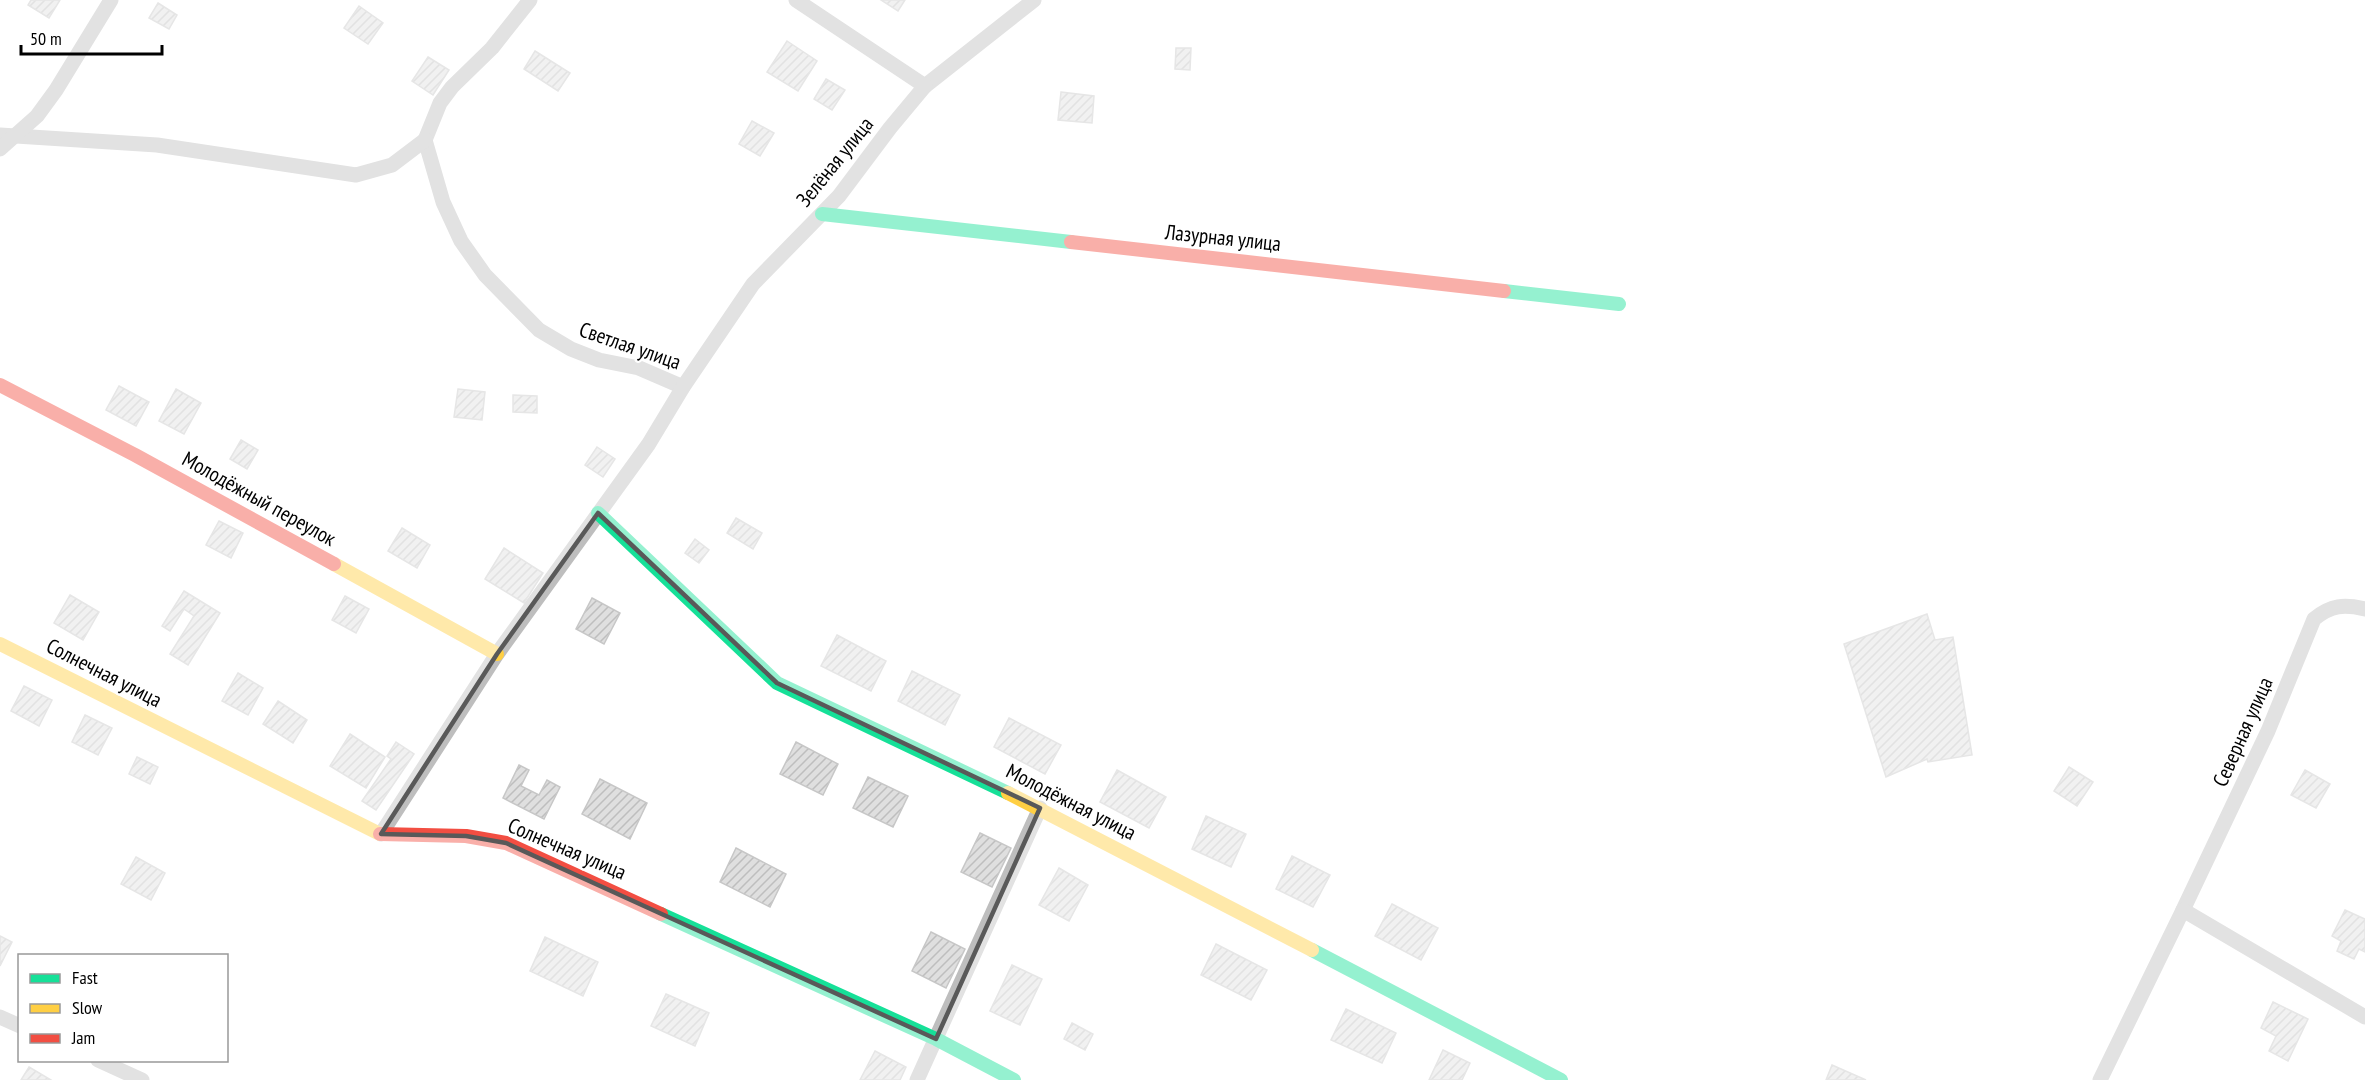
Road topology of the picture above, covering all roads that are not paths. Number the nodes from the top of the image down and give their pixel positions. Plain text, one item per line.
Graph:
1 (111, 0) edge
2 (530, 0) edge
3 (796, 0) edge
4 (1034, 0) edge
5 (925, 86) junction
6 (8, 135) edge
7 (425, 140) junction
8 (0, 149) edge
9 (822, 214) junction
10 (1619, 304) dead end
11 (0, 385) edge
12 (683, 387) junction
13 (598, 513) junction
14 (2365, 609) edge
15 (0, 644) edge
16 (497, 654) junction
17 (1040, 808) junction
18 (381, 834) junction
19 (2183, 910) junction
20 (0, 1017) edge
21 (2365, 1017) edge
22 (18, 1025) edge
23 (936, 1039) junction
24 (102, 1062) edge
25 (142, 1080) edge
26 (917, 1080) edge
27 (1014, 1080) edge
28 (1561, 1080) edge
29 (2100, 1080) edge

1 - 6 street
2 - 7 street
3 - 5 street
4 - 5 street, Зелёная улица
5 - 9 street, Зелёная улица
6 - 7 street
6 - 8 street
7 - 12 street, Светлая улица
9 - 10 street, Лазурная улица
9 - 12 street, Зелёная улица
11 - 16 street, Молодёжный переулок
12 - 13 street, Светлая улица
13 - 16 street, Светлая улица
13 - 17 street, Молодёжная улица
14 - 19 street, Северная улица
15 - 18 street, Солнечная улица
16 - 18 street, Светлая улица
17 - 23 street
17 - 28 street, Молодёжная улица
18 - 23 street, Солнечная улица
19 - 21 street
19 - 29 street, Северная улица
20 - 22 street
23 - 26 street
23 - 27 street, Солнечная улица
24 - 25 street

